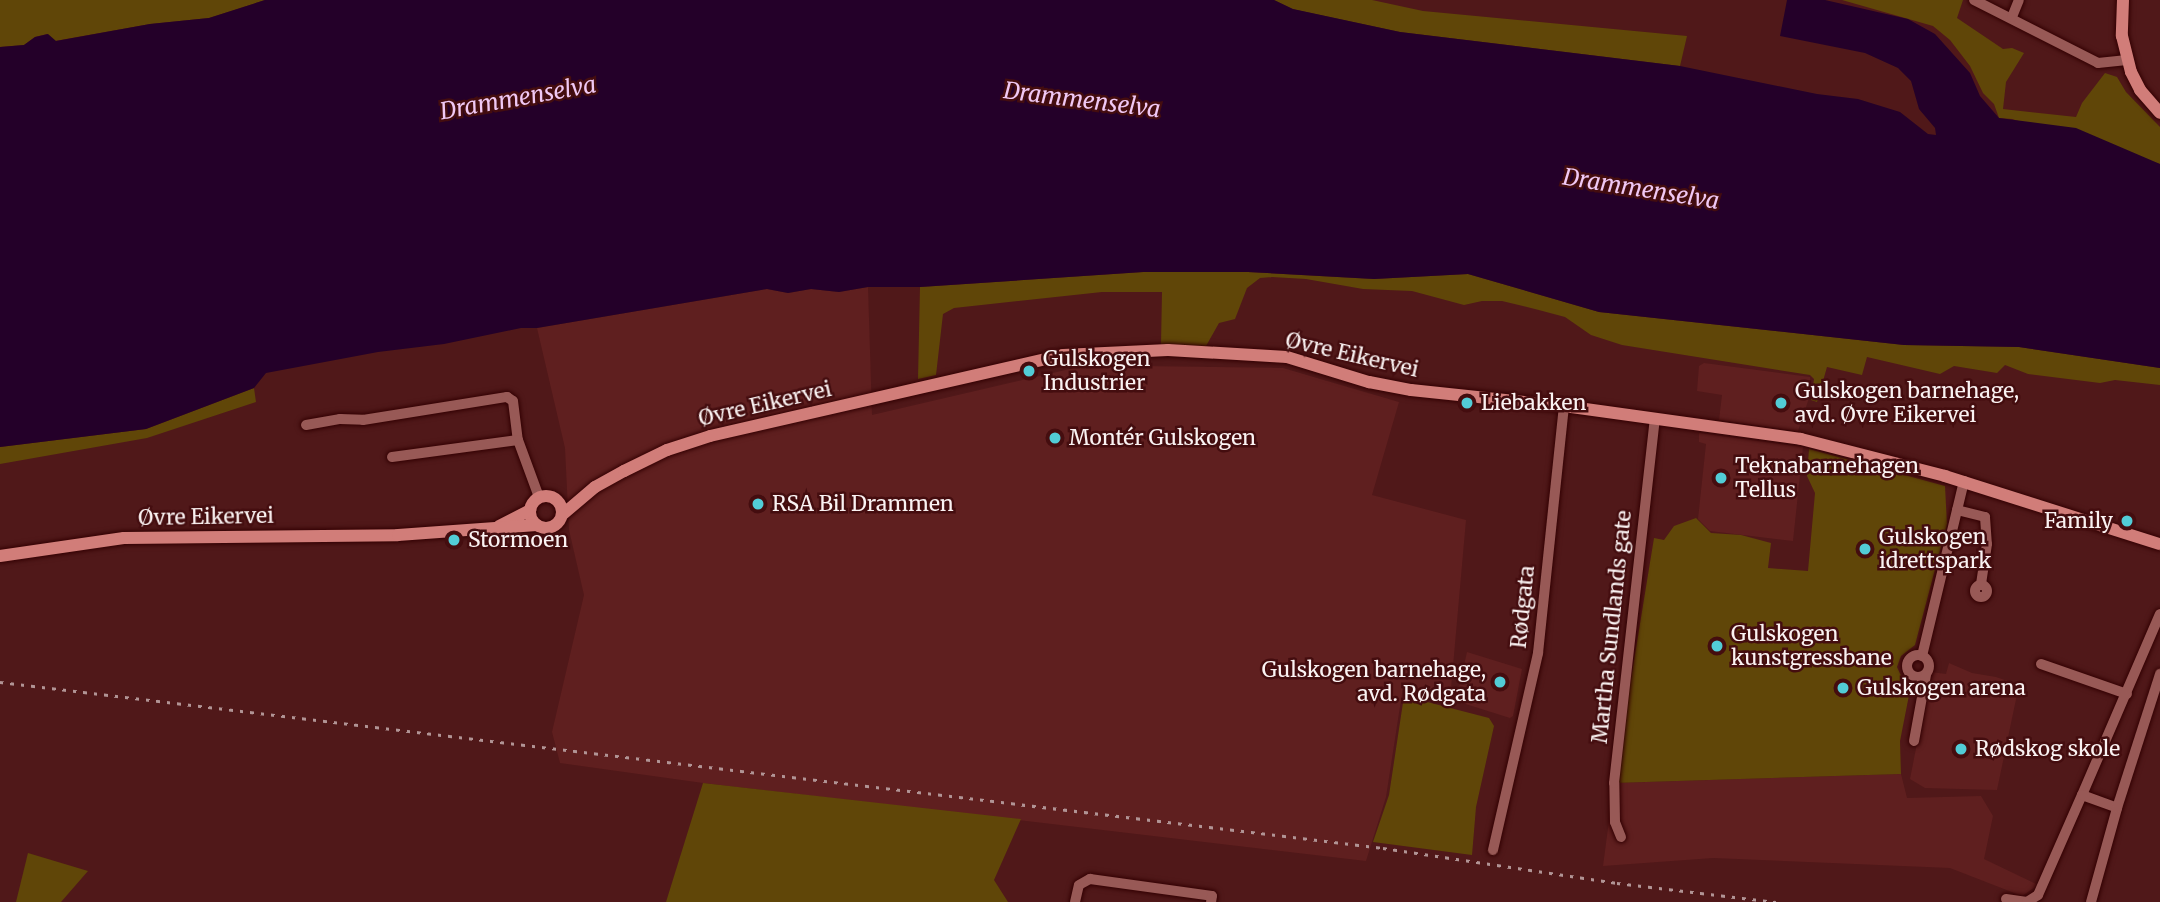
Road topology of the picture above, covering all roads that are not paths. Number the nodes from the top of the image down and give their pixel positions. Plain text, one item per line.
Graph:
1 (1974, 0) edge
2 (2019, 0) edge
3 (2123, 0) edge
4 (2012, 17) junction
5 (2127, 60) junction
6 (2160, 113) edge
7 (1564, 406) junction
8 (1656, 419) junction
9 (306, 425) dead end
10 (518, 440) junction
11 (392, 457) dead end
12 (1964, 481) junction
13 (595, 487) junction
14 (539, 497) junction
15 (554, 498) junction
16 (530, 510) junction
17 (1956, 510) junction
18 (562, 515) junction
19 (537, 525) junction
20 (498, 527) junction
21 (2146, 538) junction
22 (2160, 538) edge
23 (2160, 544) edge
24 (0, 556) edge
25 (1981, 584) dead end
26 (2160, 614) edge
27 (1922, 656) junction
28 (2041, 664) dead end
29 (2160, 674) edge
30 (1926, 675) junction
31 (2127, 694) junction
32 (1914, 741) dead end
33 (2082, 795) junction
34 (2117, 808) junction
35 (1621, 837) dead end
36 (1493, 850) dead end
37 (1211, 899) edge
38 (2006, 899) dead end
39 (1075, 902) edge
40 (2091, 902) edge

1 - 4 street
2 - 4 street
3 - 5 main road
4 - 5 street
5 - 6 main road
7 - 8 main road, Øvre Eikervei
7 - 13 main road, Øvre Eikervei
7 - 36 street, Rødgata
8 - 12 main road, Øvre Eikervei
8 - 35 street, Martha Sundlands gate
9 - 10 street
10 - 11 street
10 - 14 street
12 - 17 street
12 - 21 main road, Øvre Eikervei
13 - 15 main road, Øvre Eikervei
13 - 18 main road, Øvre Eikervei
14 - 15 main road
14 - 16 main road
15 - 18 main road
16 - 19 main road
16 - 20 main road, Øvre Eikervei
17 - 25 street
17 - 27 street
18 - 19 main road
19 - 20 main road, Øvre Eikervei
20 - 24 main road, Øvre Eikervei
21 - 22 main road, Øvre Eikervei
21 - 23 main road, Øvre Eikervei
26 - 31 street
27 - 30 street
27 - 30 street
28 - 31 street
29 - 34 street
30 - 32 street
31 - 33 street
33 - 34 street
33 - 38 street
34 - 40 street
37 - 39 street

